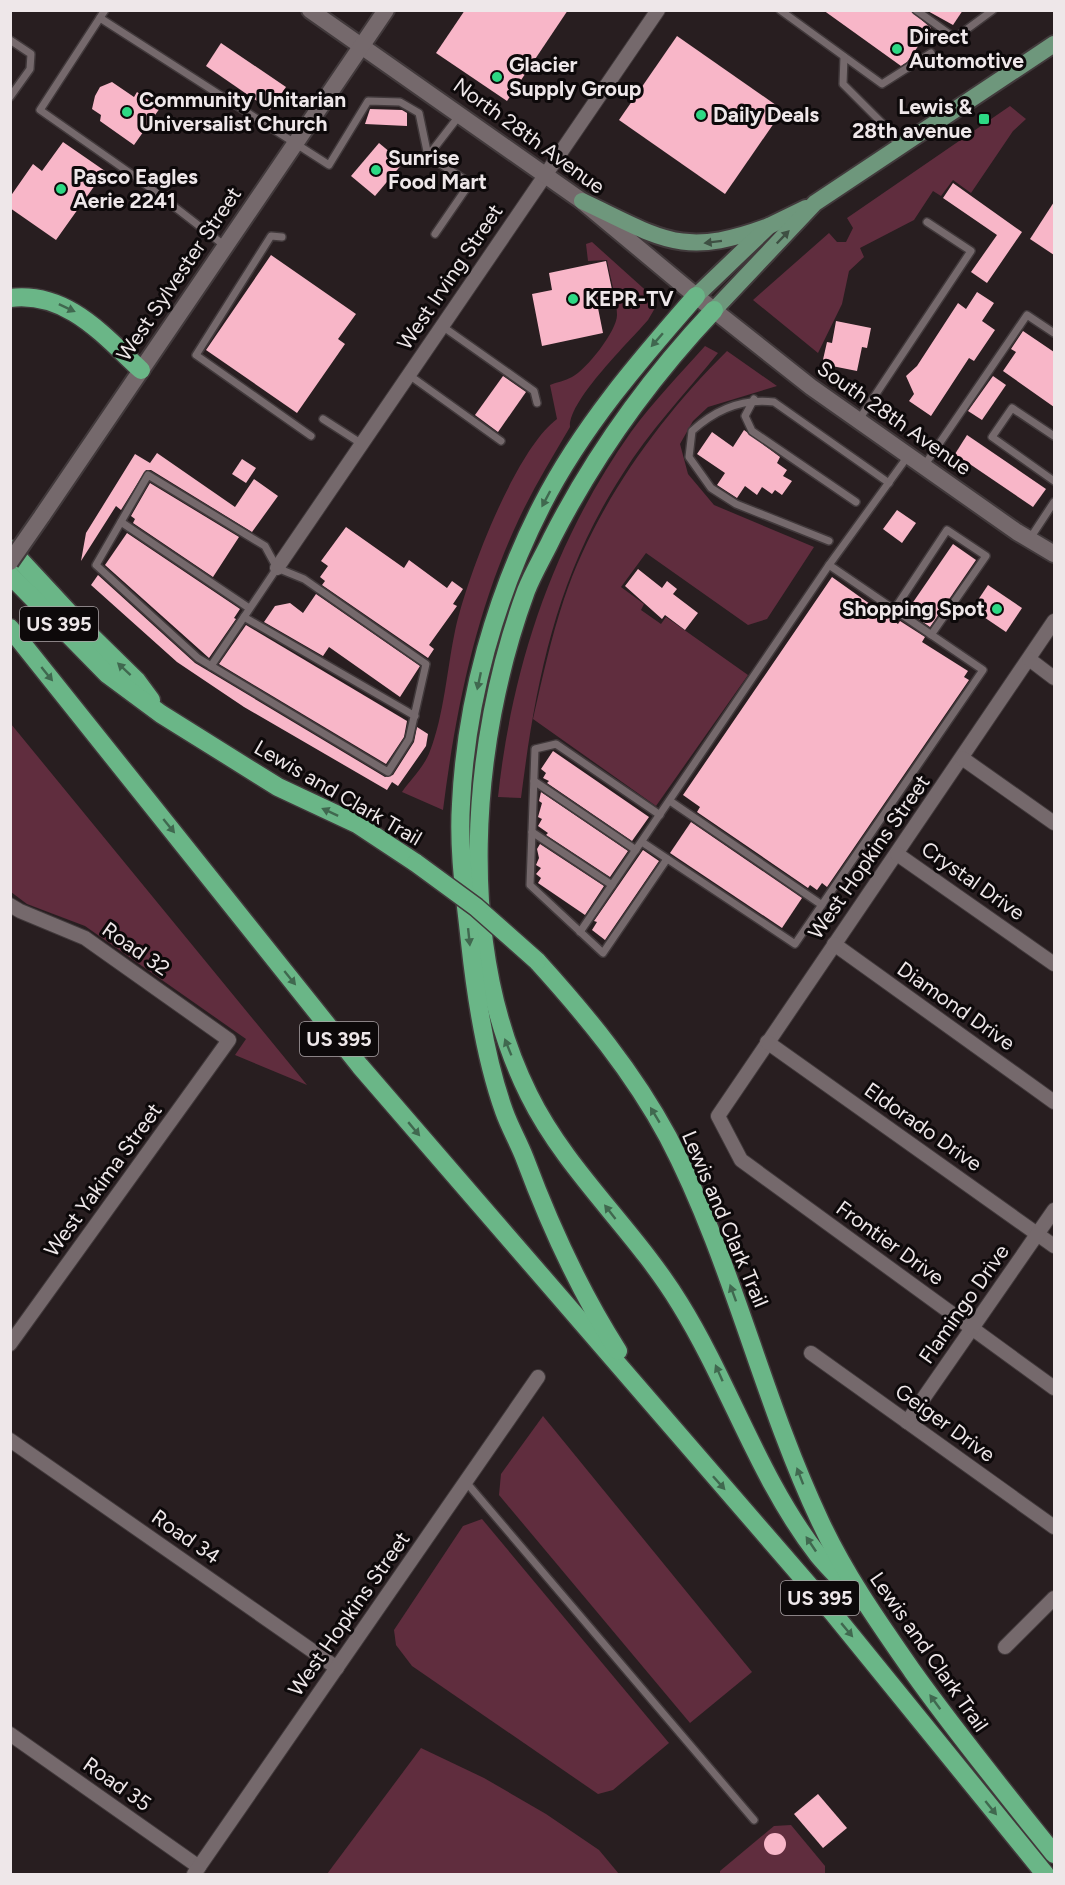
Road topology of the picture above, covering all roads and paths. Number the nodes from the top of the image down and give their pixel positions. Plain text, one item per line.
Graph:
1 (105, 10) edge
2 (310, 10) edge
3 (386, 10) edge
4 (658, 10) edge
5 (780, 10) edge
6 (916, 10) edge
7 (993, 10) edge
8 (100, 18) junction
9 (10, 40) edge
10 (1054, 44) edge
11 (362, 45) junction
12 (932, 53) dead end
13 (844, 57) junction
14 (10, 97) edge
15 (461, 114) junction
16 (295, 144) junction
17 (899, 146) junction
18 (428, 156) junction
19 (546, 174) junction
20 (582, 201) junction
21 (815, 203) junction
22 (927, 222) dead end
23 (769, 226) junction
24 (435, 234) dead end
25 (282, 237) dead end
26 (225, 246) junction
27 (696, 296) junction
28 (10, 298) edge
29 (714, 310) junction
30 (442, 326) junction
31 (1054, 333) edge
32 (141, 370) junction
33 (409, 375) junction
34 (754, 399) junction
35 (537, 404) dead end
36 (323, 419) dead end
37 (858, 421) junction
38 (311, 436) dead end
39 (1054, 436) edge
40 (501, 441) dead end
41 (362, 444) junction
42 (908, 456) junction
43 (924, 466) junction
44 (1054, 481) edge
45 (889, 483) junction
46 (856, 502) dead end
47 (1054, 502) edge
48 (121, 522) junction
49 (1029, 540) junction
50 (829, 541) dead end
51 (10, 549) edge
52 (1054, 554) edge
53 (10, 562) edge
54 (829, 565) junction
55 (277, 568) junction
56 (10, 575) edge
57 (249, 608) junction
58 (894, 610) junction
59 (244, 617) junction
60 (1054, 621) edge
61 (10, 628) edge
62 (931, 635) junction
63 (1029, 659) junction
64 (211, 666) junction
65 (1054, 678) edge
66 (161, 714) junction
67 (415, 716) junction
68 (962, 758) junction
69 (534, 781) junction
70 (670, 801) junction
71 (660, 815) junction
72 (1054, 822) edge
73 (532, 832) junction
74 (642, 842) junction
75 (636, 850) junction
76 (897, 854) junction
77 (667, 859) junction
78 (612, 885) junction
79 (10, 905) edge
80 (822, 905) junction
81 (580, 932) junction
82 (834, 944) junction
83 (1054, 964) edge
84 (229, 1040) joint
85 (767, 1042) junction
86 (1054, 1083) edge
87 (1050, 1098) edge
88 (718, 1116) joint
89 (1054, 1210) edge
90 (1037, 1235) junction
91 (1054, 1246) edge
92 (972, 1328) junction
93 (10, 1344) edge
94 (811, 1353) dead end
95 (538, 1377) dead end
96 (1054, 1388) edge
97 (907, 1422) junction
98 (681, 1439) junction
99 (10, 1440) edge
100 (466, 1482) junction
101 (1054, 1527) edge
102 (1054, 1598) edge
103 (865, 1603) junction
104 (1005, 1647) dead end
105 (337, 1668) junction
106 (10, 1734) edge
107 (754, 1820) dead end
108 (1054, 1854) edge
109 (196, 1871) edge
110 (1045, 1875) edge

1 - 8 lane
2 - 11 street, North 28th Avenue
3 - 11 street, West Sylvester Street
4 - 19 street, West Irving Street
5 - 13 lane
6 - 7 lane
8 - 16 lane
8 - 26 lane
9 - 14 lane
10 - 17 main road
11 - 15 street, North 28th Avenue
11 - 16 street, West Sylvester Street
12 - 13 lane
13 - 17 lane
15 - 18 lane
15 - 19 street, North 28th Avenue
16 - 18 lane
16 - 26 street, West Sylvester Street
17 - 21 main road
18 - 24 lane
19 - 20 street, North 28th Avenue
19 - 30 street, West Irving Street
23 -> 20 main road
20 - 27 street, North 28th Avenue
21 - 23 main road
29 -> 21 main road
22 - 37 lane
23 - 27 main road
25 - 38 lane
26 - 32 street, West Sylvester Street
27 - 29 street, North 28th Avenue
27 -> 98 highway
28 -> 32 highway
29 - 37 street, South 28th Avenue
103 -> 29 highway
30 - 33 street, West Irving Street
30 - 35 lane
31 - 43 lane
32 - 53 street, West Sylvester Street, bridge
33 - 40 lane
33 - 41 street, West Irving Street
34 - 45 lane
34 - 46 lane
34 - 50 lane
36 - 41 lane
37 - 42 street, South 28th Avenue
39 - 44 lane
41 - 55 street, West Irving Street
42 - 43 street, South 28th Avenue
42 - 45 lane
43 - 49 street, South 28th Avenue
45 - 54 lane
47 - 49 lane
48 - 55 lane
48 - 57 lane
48 - 64 lane
49 - 52 street, South 28th Avenue
66 -> 51 highway
54 - 58 lane
54 - 70 lane
55 - 57 lane
55 - 67 lane
56 - 66 highway, Lewis and Clark Trail / US 395
57 - 59 lane
58 - 62 lane
58 - 62 lane
59 - 64 lane
59 - 67 lane
60 - 63 street, West Hopkins Street
61 -> 98 highway, US 395
62 - 80 lane
63 - 65 street
63 - 68 street, West Hopkins Street
64 - 67 lane
103 -> 66 highway, Lewis and Clark Trail / US 395, bridge
68 - 72 street
68 - 76 street, West Hopkins Street
69 - 71 lane
69 - 73 lane
69 - 75 lane
70 - 71 lane
70 - 80 lane
71 - 74 lane
73 - 78 lane
73 - 81 lane
74 - 75 lane
74 - 77 lane
75 - 78 lane
76 - 82 street, West Hopkins Street
76 - 83 street, Crystal Drive
77 - 80 lane
77 - 81 lane
78 - 81 lane
79 - 84 street, Road 32
82 - 85 street, West Hopkins Street
82 - 87 street, Diamond Drive
84 - 93 street, West Yakima Street
85 - 88 street, West Hopkins Street
85 - 90 street, Eldorado Drive
86 - 87 street
88 - 92 street, Frontier Drive
89 - 90 street, Flamingo Drive
90 - 91 street, Eldorado Drive
90 - 92 street, Flamingo Drive
92 - 96 street, Frontier Drive
92 - 97 street, Flamingo Drive
94 - 97 street, Geiger Drive
95 - 100 street, West Hopkins Street
97 - 101 street, Geiger Drive
98 -> 110 highway, US 395
99 - 105 street, Road 34
100 - 105 street, West Hopkins Street
100 - 107 lane
102 - 104 street
108 -> 103 highway, Lewis and Clark Trail / US 395
105 - 109 street, West Hopkins Street
106 - 109 street, Road 35

